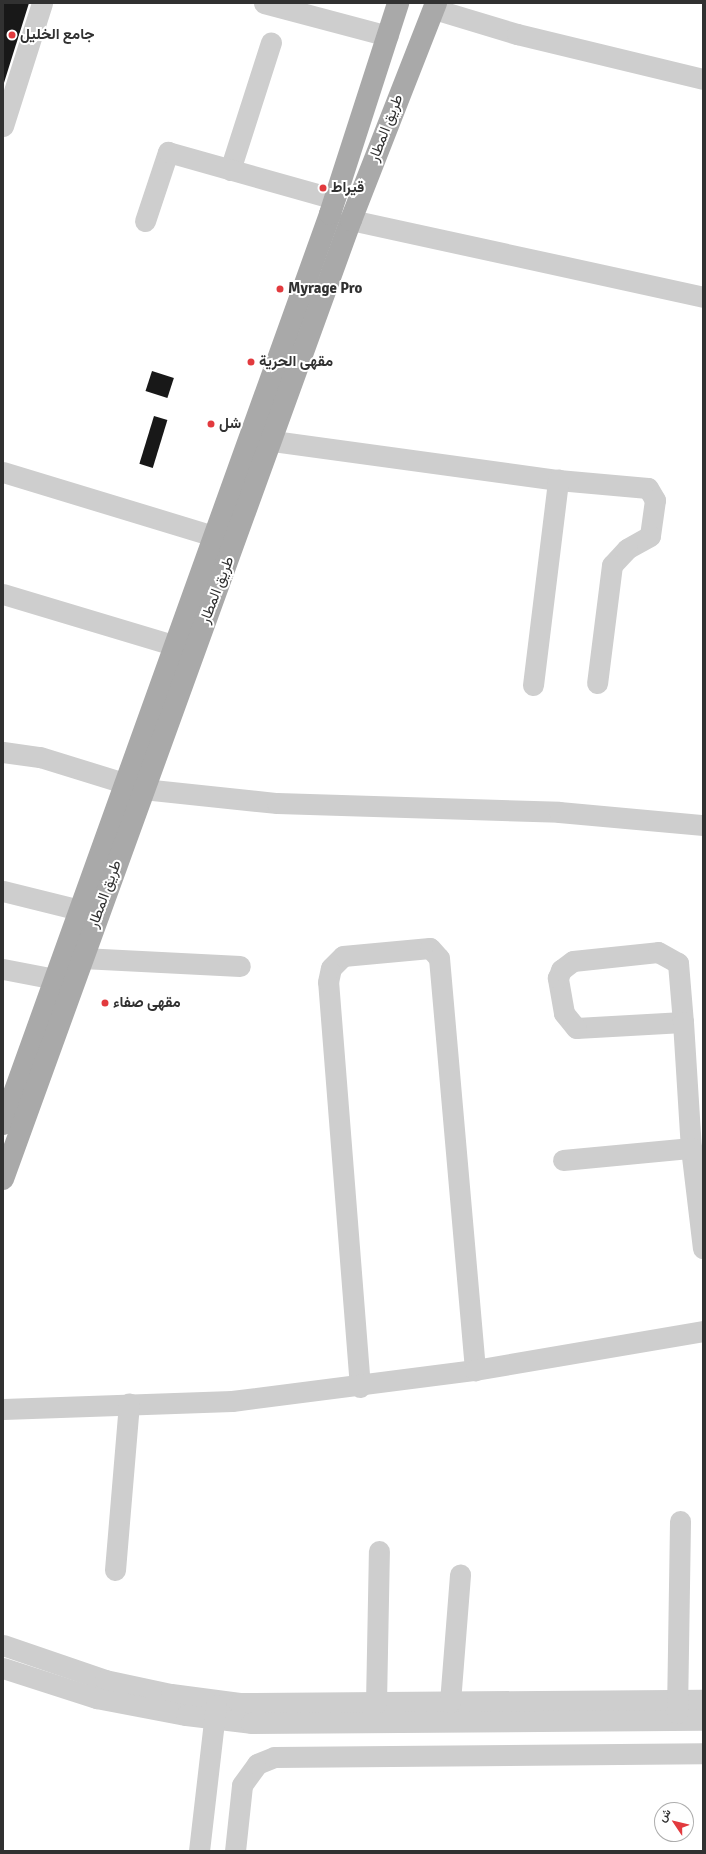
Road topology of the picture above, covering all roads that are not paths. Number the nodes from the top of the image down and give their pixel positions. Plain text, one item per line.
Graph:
1 (42, 3) edge
2 (264, 3) edge
3 (398, 3) edge
4 (435, 6) edge
5 (388, 36) junction
6 (421, 41) junction
7 (271, 42) dead end
8 (703, 79) edge
9 (3, 126) edge
10 (230, 170) junction
11 (336, 199) junction
12 (351, 220) junction
13 (145, 221) dead end
14 (703, 297) edge
15 (273, 440) junction
16 (3, 472) edge
17 (558, 480) junction
18 (213, 536) junction
19 (3, 594) edge
20 (176, 646) junction
21 (534, 684) dead end
22 (597, 684) dead end
23 (3, 752) edge
24 (133, 786) junction
25 (703, 825) edge
26 (3, 891) edge
27 (80, 910) junction
28 (82, 958) junction
29 (240, 966) dead end
30 (3, 969) edge
31 (55, 979) junction
32 (683, 1022) junction
33 (8, 1095) edge
34 (3, 1124) edge
35 (690, 1148) junction
36 (563, 1160) dead end
37 (3, 1179) edge
38 (703, 1248) edge
39 (703, 1331) edge
40 (475, 1370) junction
41 (360, 1387) junction
42 (129, 1404) junction
43 (3, 1408) edge
44 (680, 1521) dead end
45 (379, 1551) dead end
46 (115, 1570) dead end
47 (460, 1574) dead end
48 (3, 1645) edge
49 (3, 1668) edge
50 (703, 1700) edge
51 (376, 1702) junction
52 (450, 1702) junction
53 (215, 1710) junction
54 (677, 1710) junction
55 (703, 1720) edge
56 (703, 1753) edge
57 (199, 1851) edge
58 (235, 1851) edge

1 - 9 street
2 - 5 street
3 - 5 main road, طريق المطار
4 - 6 main road, طريق المطار
4 - 8 street
5 - 6 main road
5 - 11 main road, طريق المطار
6 - 12 main road, طريق المطار
7 - 10 street
10 - 11 street
10 - 13 street
11 - 18 main road, طريق المطار
12 - 14 street
12 - 15 main road, طريق المطار
15 - 17 street
15 - 24 main road, طريق المطار
16 - 18 street
17 - 21 street
17 - 22 street
18 - 20 main road, طريق المطار
19 - 20 street
20 - 24 main road, طريق المطار
23 - 24 street
24 - 25 street
24 - 27 main road, طريق المطار
24 - 28 main road, طريق المطار
26 - 27 street
27 - 31 main road, طريق المطار
28 - 29 street
28 - 37 main road, طريق المطار
30 - 31 street
31 - 33 main road, طريق المطار
32 - 32 street
32 - 35 street
33 - 34 main road, طريق المطار
35 - 36 street
35 - 38 street
39 - 40 street
40 - 41 street
40 - 41 street
41 - 42 street
42 - 43 street
42 - 46 street
44 - 54 street
45 - 51 street
47 - 52 street
48 - 53 street
49 - 53 street
50 - 54 street
51 - 52 street
51 - 53 street
52 - 54 street
53 - 54 street
53 - 57 street
54 - 55 street
56 - 58 street

